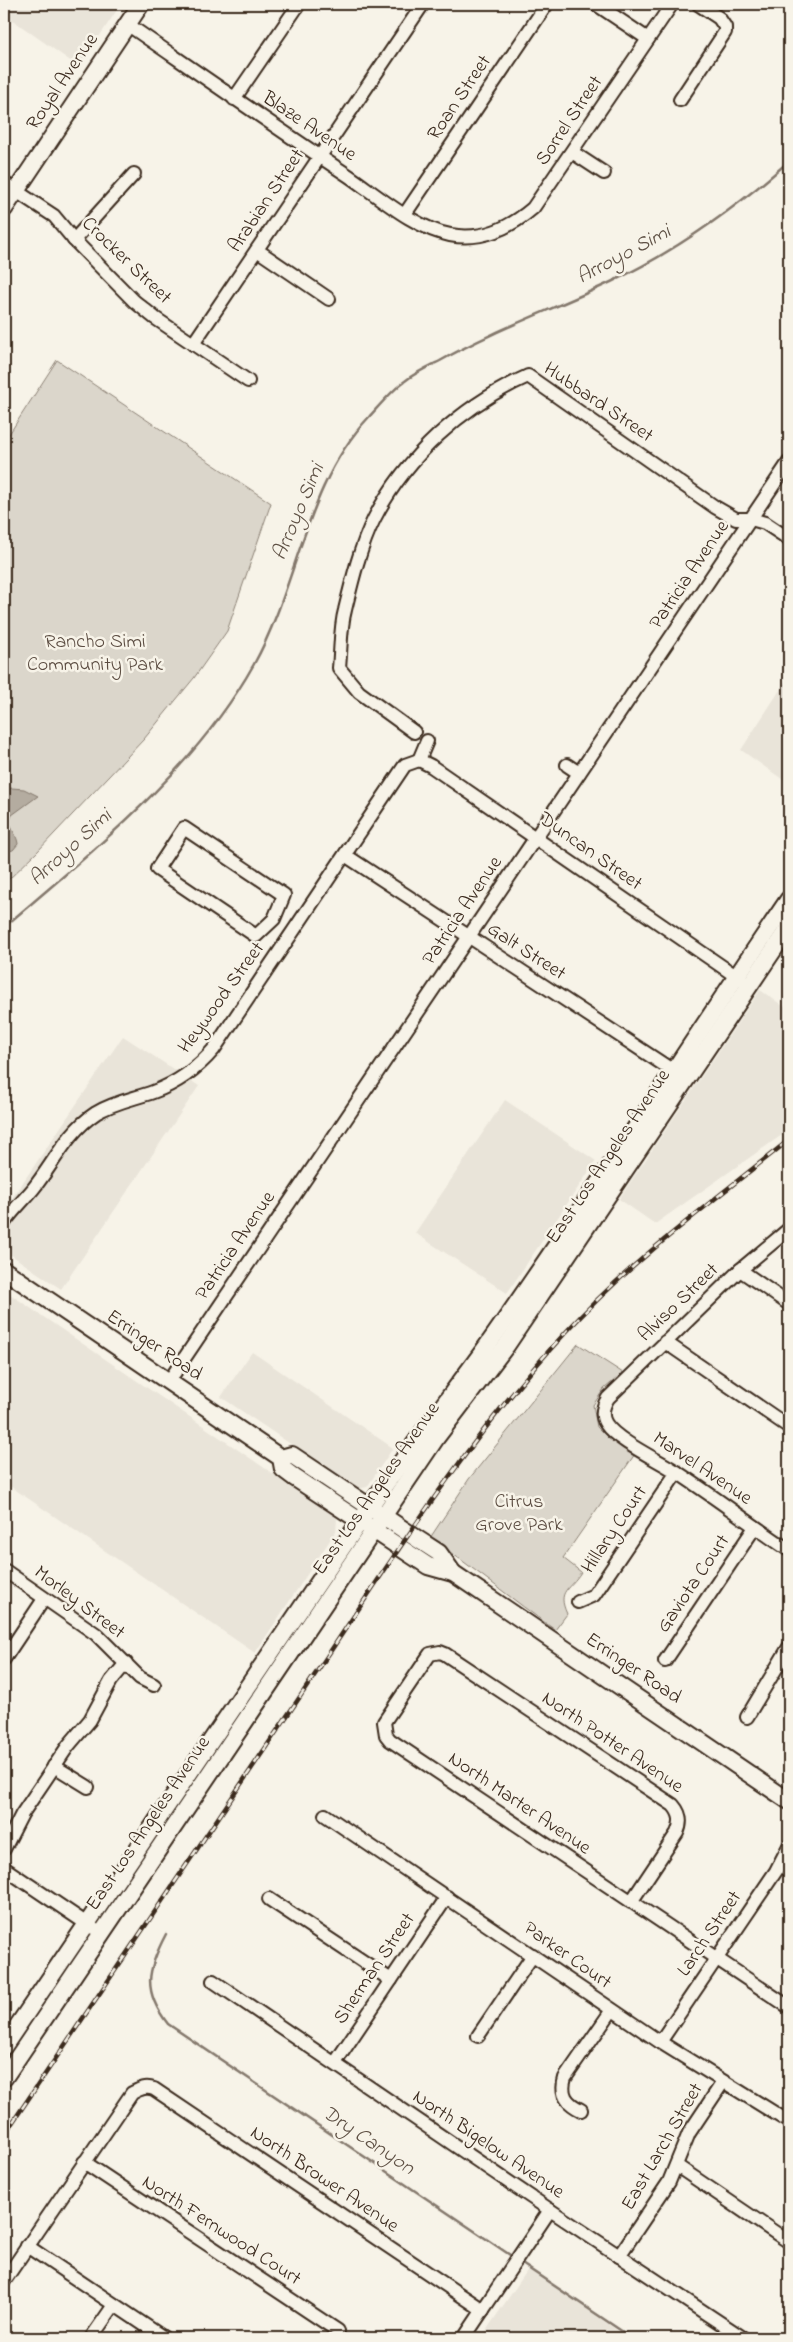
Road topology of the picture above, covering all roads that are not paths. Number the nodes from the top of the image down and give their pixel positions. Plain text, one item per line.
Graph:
1 (140, 4) edge
2 (298, 4) edge
3 (423, 4) edge
4 (547, 4) edge
5 (596, 4) edge
6 (672, 4) edge
7 (698, 4) edge
8 (127, 24) junction
9 (648, 39) junction
10 (234, 99) junction
11 (680, 100) dead end
12 (572, 152) junction
13 (320, 156) junction
14 (604, 173) dead end
15 (134, 174) dead end
16 (10, 187) edge
17 (4, 209) edge
18 (405, 214) junction
19 (479, 236) joint
20 (74, 240) junction
21 (257, 250) junction
22 (329, 299) dead end
23 (193, 344) junction
24 (248, 381) dead end
25 (789, 462) edge
26 (751, 519) junction
27 (789, 539) edge
28 (414, 732) dead end
29 (427, 741) dead end
30 (419, 760) junction
31 (567, 765) dead end
32 (579, 773) junction
33 (536, 838) junction
34 (345, 855) junction
35 (789, 899) edge
36 (274, 920) junction
37 (789, 927) edge
38 (293, 932) junction
39 (468, 936) junction
40 (743, 981) junction
41 (680, 1075) junction
42 (4, 1224) edge
43 (789, 1229) edge
44 (4, 1270) edge
45 (740, 1270) junction
46 (789, 1304) edge
47 (665, 1342) junction
48 (169, 1381) junction
49 (603, 1411) joint
50 (789, 1427) edge
51 (281, 1458) junction
52 (677, 1472) junction
53 (370, 1507) junction
54 (383, 1516) junction
55 (367, 1525) junction
56 (755, 1527) junction
57 (789, 1550) edge
58 (4, 1570) edge
59 (453, 1574) junction
60 (44, 1599) junction
61 (578, 1602) dead end
62 (789, 1647) edge
63 (435, 1652) joint
64 (4, 1659) edge
65 (665, 1661) dead end
66 (126, 1663) junction
67 (154, 1685) dead end
68 (747, 1717) dead end
69 (54, 1766) junction
70 (88, 1787) dead end
71 (789, 1800) edge
72 (325, 1815) dead end
73 (789, 1846) edge
74 (4, 1849) edge
75 (4, 1868) edge
76 (447, 1897) junction
77 (269, 1898) dead end
78 (631, 1902) junction
79 (87, 1925) junction
80 (101, 1934) junction
81 (533, 1954) junction
82 (716, 1959) junction
83 (390, 1980) junction
84 (213, 1981) dead end
85 (789, 2007) edge
86 (612, 2010) junction
87 (478, 2036) dead end
88 (660, 2042) junction
89 (4, 2046) edge
90 (335, 2063) junction
91 (4, 2078) edge
92 (723, 2082) junction
93 (581, 2110) dead end
94 (789, 2122) edge
95 (84, 2162) junction
96 (676, 2166) junction
97 (550, 2210) junction
98 (789, 2242) edge
99 (27, 2246) junction
100 (619, 2256) junction
101 (4, 2281) edge
102 (114, 2305) junction
103 (483, 2310) junction
104 (338, 2330) dead end
105 (91, 2338) edge
106 (164, 2338) edge
107 (464, 2338) edge
108 (743, 2338) edge

1 - 8 main road, Royal Avenue
2 - 10 street
3 - 13 street, Arabian Street
4 - 18 street, Roan Street
5 - 9 street
6 - 9 street, Sorrel Street
7 - 11 street
8 - 10 street, Blaze Avenue
8 - 16 main road, Royal Avenue
9 - 12 street, Sorrel Street
10 - 13 street, Blaze Avenue
12 - 14 street
12 - 19 street, Sorrel Street
13 - 18 street, Blaze Avenue
13 - 21 street, Arabian Street
15 - 20 street
16 - 17 main road, Royal Avenue
16 - 20 street, Crocker Street
18 - 19 street, Blaze Avenue
20 - 23 street, Crocker Street
21 - 22 street
21 - 23 street, Arabian Street
23 - 24 street, Crocker Street
25 - 26 street, Patricia Avenue
26 - 27 street, Hubbard Street
26 - 28 street, Hubbard Street
26 - 32 street, Patricia Avenue
29 - 30 street
30 - 33 street, Duncan Street
30 - 34 street, Heywood Street
31 - 32 street
32 - 33 street, Patricia Avenue
33 - 39 street, Patricia Avenue
33 - 40 street, Duncan Street
34 - 38 street, Heywood Street
34 - 39 street, Galt Street
35 - 40 main road, East Los Angeles Avenue
36 - 36 street
36 - 38 street
37 - 40 main road, East Los Angeles Avenue
38 - 42 street, Heywood Street
39 - 41 street, Galt Street
39 - 48 street, Patricia Avenue
40 - 41 main road, East Los Angeles Avenue
41 - 53 main road, East Los Angeles Avenue
41 - 54 main road, East Los Angeles Avenue
43 - 45 street, Alviso Street
44 - 48 main road, Erringer Road
45 - 46 street
45 - 47 street, Alviso Street
47 - 49 street, Alviso Street
47 - 50 street
48 - 51 main road, Erringer Road
49 - 52 street, Marvel Avenue
51 - 53 main road, Erringer Road
51 - 55 main road, Erringer Road
52 - 56 street, Marvel Avenue
52 - 61 street, Hillary Court
53 - 54 main road, Erringer Road
53 - 55 main road, East Los Angeles Avenue
54 - 55 main road, East Los Angeles Avenue
54 - 59 main road, Erringer Road
55 - 59 main road, Erringer Road
55 - 79 main road, East Los Angeles Avenue
55 - 80 main road, East Los Angeles Avenue
56 - 57 street, Marvel Avenue
56 - 65 street, Gaviota Court
58 - 60 street, Morley Street
59 - 71 main road, Erringer Road
60 - 64 street
60 - 66 street, Morley Street
62 - 68 street
63 - 78 street, North Marter Avenue
63 - 78 street, North Potter Avenue
66 - 67 street, Morley Street
66 - 69 street
69 - 70 street
69 - 74 street
72 - 76 street, Parker Court
73 - 82 street, Larch Street
75 - 79 street
76 - 81 street, Parker Court
76 - 83 street, Sherman Street
77 - 83 street
78 - 82 street, North Marter Avenue
79 - 80 street
79 - 89 main road, East Los Angeles Avenue
80 - 91 main road, East Los Angeles Avenue
81 - 86 street, Parker Court
81 - 87 street
82 - 85 street, North Marter Avenue
82 - 88 street, Larch Street
83 - 90 street, Sherman Street
84 - 90 street, North Bigelow Avenue
86 - 88 street, Parker Court
86 - 93 street
88 - 92 street, Parker Court
90 - 97 street, North Bigelow Avenue
92 - 94 street, Parker Court
92 - 96 street, East Larch Street
95 - 99 street
95 - 103 street, North Brower Avenue
95 - 104 street, North Fernwood Court
96 - 98 street
96 - 100 street, East Larch Street
97 - 100 street, North Bigelow Avenue
97 - 103 street
99 - 101 street
99 - 102 street
100 - 108 street, North Bigelow Avenue
102 - 105 street
102 - 106 street
103 - 107 street

